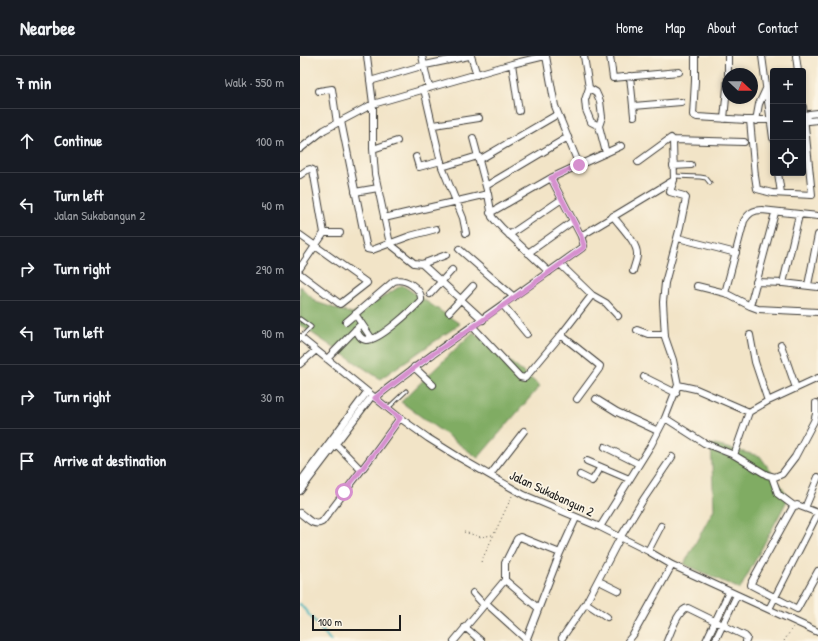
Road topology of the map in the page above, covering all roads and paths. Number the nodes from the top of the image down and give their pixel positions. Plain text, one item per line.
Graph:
1 (367, 56) edge
2 (422, 56) edge
3 (470, 56) edge
4 (546, 56) edge
5 (584, 56) edge
6 (610, 56) edge
7 (695, 56) edge
8 (728, 56) edge
9 (762, 56) edge
10 (796, 56) edge
11 (532, 58) edge
12 (512, 64) junction
13 (425, 65) junction
14 (728, 68) edge
15 (798, 68) edge
16 (679, 72) dead end
17 (477, 75) junction
18 (630, 76) junction
19 (370, 81) junction
20 (427, 88) junction
21 (589, 88) junction
22 (766, 89) junction
23 (319, 91) dead end
24 (681, 102) dead end
25 (373, 104) junction
26 (725, 104) edge
27 (634, 106) junction
28 (770, 110) edge
29 (519, 111) dead end
30 (818, 113) edge
31 (558, 114) junction
32 (634, 116) dead end
33 (806, 117) edge
34 (479, 118) dead end
35 (724, 119) junction
36 (806, 119) edge
37 (753, 120) junction
38 (770, 120) edge
39 (818, 120) edge
40 (339, 122) junction
41 (434, 125) junction
42 (599, 126) junction
43 (568, 137) junction
44 (806, 137) edge
45 (474, 138) dead end
46 (672, 140) junction
47 (397, 141) dead end
48 (744, 142) dead end
49 (301, 146) edge
50 (621, 146) dead end
51 (373, 149) junction
52 (606, 153) junction
53 (416, 157) dead end
54 (479, 158) junction
55 (638, 162) dead end
56 (442, 164) junction
57 (579, 165) junction
58 (691, 165) dead end
59 (673, 166) junction
60 (300, 175) edge
61 (778, 176) edge
62 (551, 178) junction
63 (674, 178) junction
64 (710, 183) dead end
65 (486, 186) junction
66 (378, 188) junction
67 (355, 192) junction
68 (781, 193) junction
69 (488, 194) junction
70 (562, 199) junction
71 (456, 202) junction
72 (775, 212) junction
73 (490, 213) junction
74 (799, 215) junction
75 (613, 216) junction
76 (818, 216) edge
77 (384, 218) junction
78 (573, 221) junction
79 (436, 229) dead end
80 (324, 233) junction
81 (340, 233) dead end
82 (466, 233) dead end
83 (300, 235) edge
84 (509, 235) junction
85 (818, 235) edge
86 (581, 236) junction
87 (678, 238) junction
88 (390, 244) junction
89 (315, 246) junction
90 (459, 249) dead end
91 (528, 253) junction
92 (736, 253) junction
93 (446, 255) dead end
94 (422, 264) junction
95 (560, 264) junction
96 (300, 268) edge
97 (452, 270) dead end
98 (633, 271) dead end
99 (549, 272) junction
100 (300, 274) edge
101 (441, 282) junction
102 (756, 282) junction
103 (783, 283) junction
104 (808, 285) junction
105 (473, 286) dead end
106 (697, 286) dead end
107 (818, 287) edge
108 (725, 293) junction
109 (430, 294) dead end
110 (592, 295) junction
111 (514, 297) junction
112 (461, 299) junction
113 (503, 305) junction
114 (750, 306) junction
115 (449, 312) dead end
116 (818, 312) edge
117 (355, 314) junction
118 (618, 316) dead end
119 (300, 319) edge
120 (483, 320) junction
121 (346, 322) dead end
122 (361, 324) junction
123 (473, 326) junction
124 (356, 329) junction
125 (637, 330) dead end
126 (527, 334) dead end
127 (665, 334) junction
128 (561, 335) junction
129 (750, 335) dead end
130 (300, 338) edge
131 (372, 339) junction
132 (782, 345) dead end
133 (316, 350) junction
134 (327, 359) junction
135 (300, 364) edge
136 (414, 367) junction
137 (644, 377) dead end
138 (818, 378) edge
139 (433, 385) dead end
140 (678, 385) junction
141 (796, 388) junction
142 (406, 391) dead end
143 (676, 393) junction
144 (372, 395) junction
145 (577, 399) dead end
146 (596, 399) dead end
147 (768, 401) junction
148 (816, 403) dead end
149 (388, 408) junction
150 (748, 412) junction
151 (400, 418) junction
152 (665, 418) junction
153 (524, 431) dead end
154 (658, 431) junction
155 (336, 444) junction
156 (605, 447) dead end
157 (734, 456) junction
158 (672, 457) dead end
159 (587, 461) dead end
160 (639, 464) junction
161 (601, 467) junction
162 (361, 470) junction
163 (490, 475) junction
164 (580, 475) dead end
165 (772, 477) junction
166 (818, 478) edge
167 (629, 479) junction
168 (300, 482) edge
169 (515, 490) junction
170 (300, 491) edge
171 (794, 506) junction
172 (805, 508) junction
173 (300, 513) edge
174 (818, 513) edge
175 (576, 518) junction
176 (661, 526) dead end
177 (600, 527) junction
178 (464, 532) dead end
179 (493, 535) junction
180 (620, 538) junction
181 (648, 551) junction
182 (560, 553) junction
183 (481, 562) dead end
184 (672, 565) junction
185 (818, 571) edge
186 (505, 580) junction
187 (599, 581) junction
188 (618, 592) dead end
189 (730, 592) junction
190 (473, 593) dead end
191 (737, 595) junction
192 (774, 598) junction
193 (586, 603) junction
194 (485, 604) junction
195 (538, 608) junction
196 (797, 608) junction
197 (769, 609) junction
198 (607, 617) dead end
199 (794, 620) junction
200 (716, 621) junction
201 (723, 625) junction
202 (465, 627) junction
203 (818, 632) edge
204 (562, 638) dead end
205 (454, 641) edge
206 (481, 641) edge
207 (527, 641) edge
208 (628, 641) edge
209 (667, 641) edge
210 (706, 641) edge
211 (715, 641) edge
212 (746, 641) edge
213 (784, 641) edge

1 - 19 street
2 - 13 street
3 - 13 street
3 - 17 street
4 - 11 street
4 - 31 street
5 - 21 street
6 - 18 street
7 - 35 street
8 - 14 street
9 - 22 street
10 - 15 street
11 - 12 street
12 - 17 street
12 - 29 street
13 - 19 street
13 - 20 street
16 - 18 street
17 - 20 street
18 - 27 street
19 - 25 street
20 - 25 street
20 - 41 street
21 - 42 street
21 - 42 street
22 - 28 street
22 - 37 street
23 - 40 street
24 - 27 street
25 - 40 street
25 - 51 street
26 - 35 street
27 - 32 street
30 - 33 street
31 - 43 street
31 - 54 street
34 - 41 street
35 - 37 street
36 - 39 street
37 - 38 street
37 - 68 street
40 - 49 street
40 - 67 street
41 - 56 street
42 - 52 street
43 - 57 street
43 - 65 street
44 - 68 street
45 - 54 street
46 - 48 street
46 - 55 street
46 - 59 street
47 - 51 street
50 - 52 street
51 - 66 street
52 - 57 street
53 - 56 street
54 - 56 street
54 - 65 street
56 - 71 street
57 - 62 street
58 - 59 street
59 - 63 street
60 - 80 street
61 - 68 street
62 - 70 street
62 - 73 street
63 - 64 lane
63 - 75 street
63 - 87 street
65 - 69 street
66 - 67 street
66 - 77 street
67 - 88 street
69 - 71 street
69 - 73 street
70 - 78 street
70 - 84 street
71 - 77 street
71 - 82 street
72 - 74 street
72 - 92 street
72 - 102 street
73 - 84 street
74 - 76 street
74 - 103 street
75 - 86 street
75 - 98 street
77 - 88 street
78 - 86 street
78 - 91 street
79 - 88 street
80 - 81 street
80 - 89 street
83 - 89 street
84 - 91 street
85 - 104 street
86 - 95 street
87 - 92 street
87 - 127 street
88 - 94 street
89 - 96 street
89 - 100 street
90 - 111 street
91 - 99 street
92 - 108 street
93 - 94 street
94 - 101 street
95 - 99 street
95 - 110 street
97 - 101 street
99 - 111 street
101 - 109 street
101 - 112 street
102 - 103 street
102 - 114 street
103 - 104 street
104 - 107 street
105 - 112 street
106 - 108 street
108 - 114 street
110 - 118 street
110 - 128 street
111 - 113 street
112 - 115 street
112 - 120 street
113 - 120 street
113 - 126 street
114 - 116 street
117 - 121 street
117 - 122 street
117 - 131 street
119 - 130 lane
120 - 123 street
122 - 124 street
122 - 131 street
123 - 128 street
123 - 136 street
124 - 131 street
124 - 134 street
125 - 127 street
127 - 140 street
128 - 145 street
129 - 147 street
130 - 133 street, Jalan Sukabangun 2
132 - 141 street
133 - 134 street, Jalan Sukabangun 2
133 - 135 street
134 - 144 street, Jalan Sukabangun 2
136 - 139 street
136 - 144 street
137 - 143 street
138 - 141 street
140 - 143 street
140 - 150 street
141 - 147 street
142 - 149 lane
143 - 152 street
144 - 149 street, Jalan Sukabangun 2
144 - 155 street
144 - 168 street
146 - 154 street
147 - 150 street
148 - 165 street
149 - 151 street, Jalan Sukabangun 2
150 - 157 street
151 - 162 street
151 - 163 street, Jalan Sukabangun 2
152 - 154 street
152 - 157 street
153 - 163 street
154 - 160 street
155 - 162 street
155 - 170 street
156 - 160 street
157 - 165 street
158 - 180 street
159 - 161 street
160 - 167 street
161 - 164 street
161 - 167 street
162 - 173 street
163 - 169 street, Jalan Sukabangun 2
165 - 171 street
166 - 172 street
167 - 177 street
169 - 175 street, Jalan Sukabangun 2
169 - 179 path
171 - 172 street
171 - 192 street
172 - 174 street
174 - 192 street
175 - 177 street, Jalan Sukabangun 2
175 - 182 street
176 - 181 street
177 - 180 street, Jalan Sukabangun 2
178 - 179 path
179 - 183 path
180 - 181 street, Jalan Sukabangun 2
180 - 187 street
181 - 184 street, Jalan Sukabangun 2
182 - 186 street
182 - 195 street
184 - 189 street, Jalan Sukabangun 2
184 - 208 street
185 - 196 street
186 - 194 street
186 - 195 street
187 - 188 street
187 - 193 street
189 - 191 street, Jalan Sukabangun 2
189 - 200 street
190 - 194 street
191 - 197 street, Jalan Sukabangun 2
191 - 201 street
192 - 196 street
192 - 197 street
193 - 198 street
193 - 204 street
194 - 202 street
194 - 207 street
195 - 207 street
196 - 199 street
197 - 199 street, Jalan Sukabangun 2
199 - 203 street, Jalan Sukabangun 2
199 - 213 path
200 - 201 street
200 - 209 street
200 - 210 street
201 - 211 street
201 - 212 street
202 - 205 street
202 - 206 street

